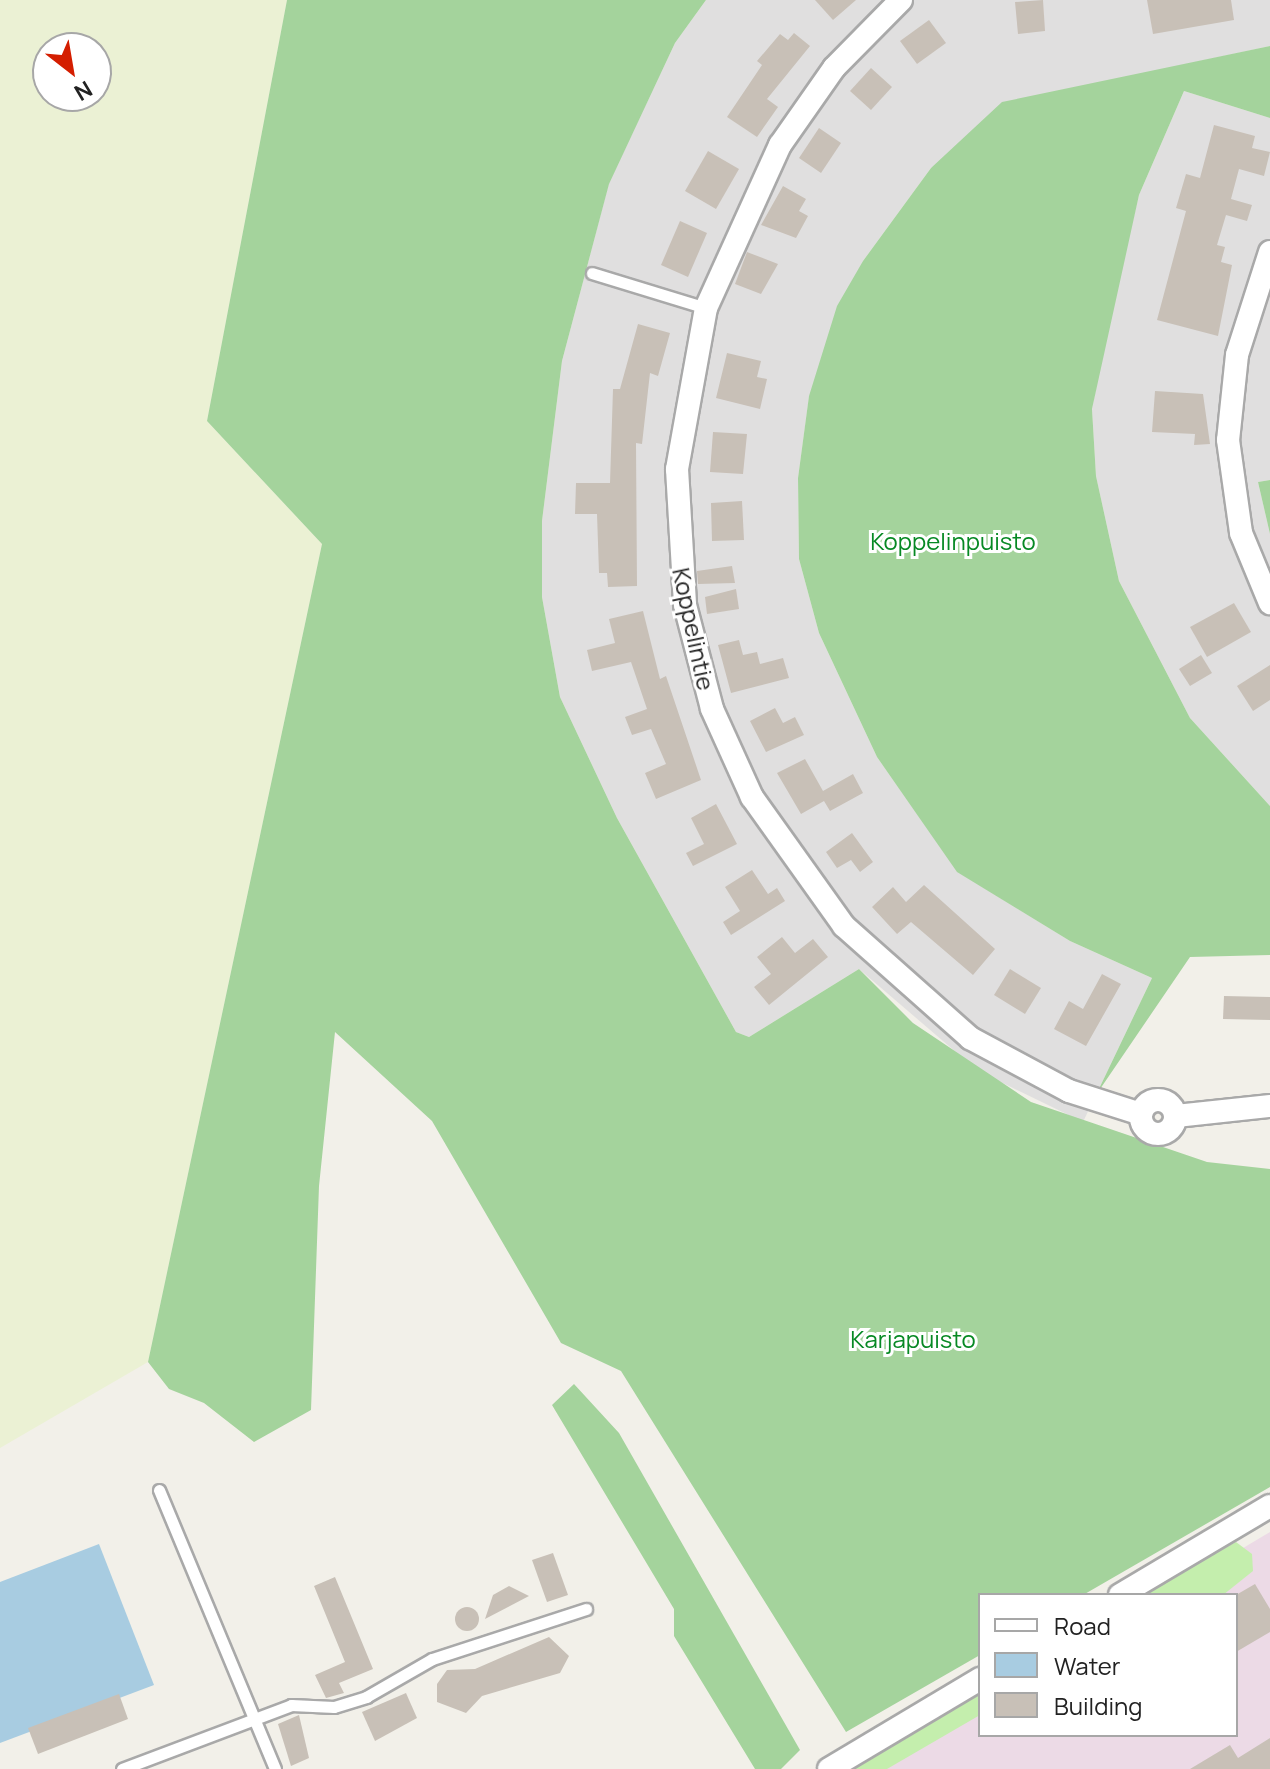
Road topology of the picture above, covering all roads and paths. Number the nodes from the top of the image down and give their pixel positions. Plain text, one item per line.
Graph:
1 (901, 0) edge
2 (1270, 252) edge
3 (592, 273) dead end
4 (706, 308) junction
5 (1270, 603) edge
6 (1270, 1106) edge
7 (159, 1490) dead end
8 (1270, 1506) edge
9 (1123, 1593) edge
10 (586, 1609) dead end
11 (978, 1680) edge
12 (252, 1717) junction
13 (122, 1769) edge
14 (275, 1769) edge
15 (829, 1769) edge

1 - 4 street, Koppelintie
2 - 5 street
3 - 4 lane
4 - 6 street, Koppelintie
7 - 12 lane
8 - 9 street
10 - 12 lane
11 - 15 street
12 - 13 lane
12 - 14 lane

